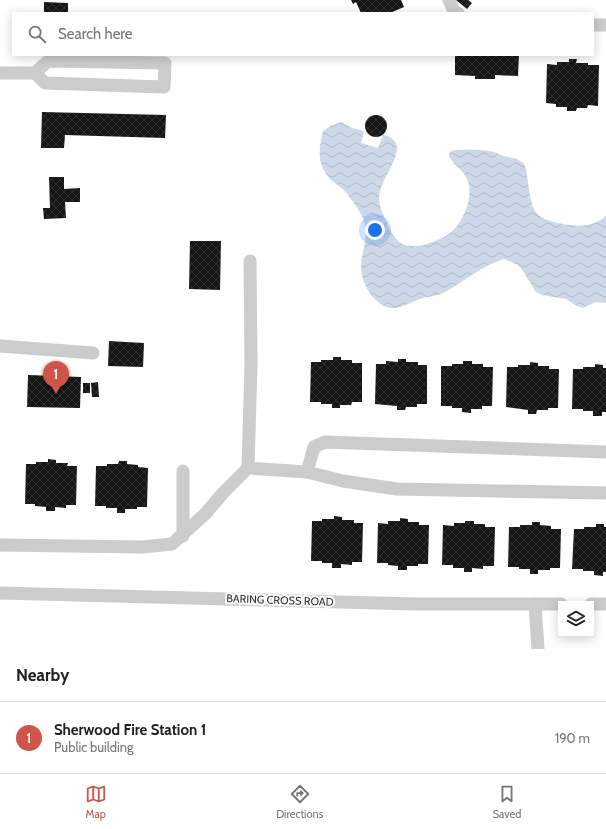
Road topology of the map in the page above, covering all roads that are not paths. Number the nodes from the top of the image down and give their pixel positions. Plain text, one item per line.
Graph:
1 (449, 0) edge
2 (456, 12) edge
3 (594, 25) edge
4 (606, 25) edge
5 (0, 73) edge
6 (35, 73) junction
7 (250, 261) dead end
8 (0, 346) edge
9 (93, 353) dead end
10 (606, 452) edge
11 (248, 468) junction
12 (183, 471) dead end
13 (307, 472) junction
14 (606, 493) edge
15 (183, 536) junction
16 (0, 545) edge
17 (0, 593) edge
18 (536, 604) junction
19 (558, 604) edge
20 (594, 604) edge
21 (606, 604) edge
22 (538, 649) edge

1 - 2 street
3 - 4 street
5 - 6 street
6 - 6 street
7 - 11 street
8 - 9 street
10 - 13 street
11 - 13 street
11 - 15 street
12 - 15 street
13 - 14 street
15 - 16 street
17 - 18 street, BARING CROSS ROAD
18 - 19 street, BARING CROSS ROAD
18 - 22 street
20 - 21 street

